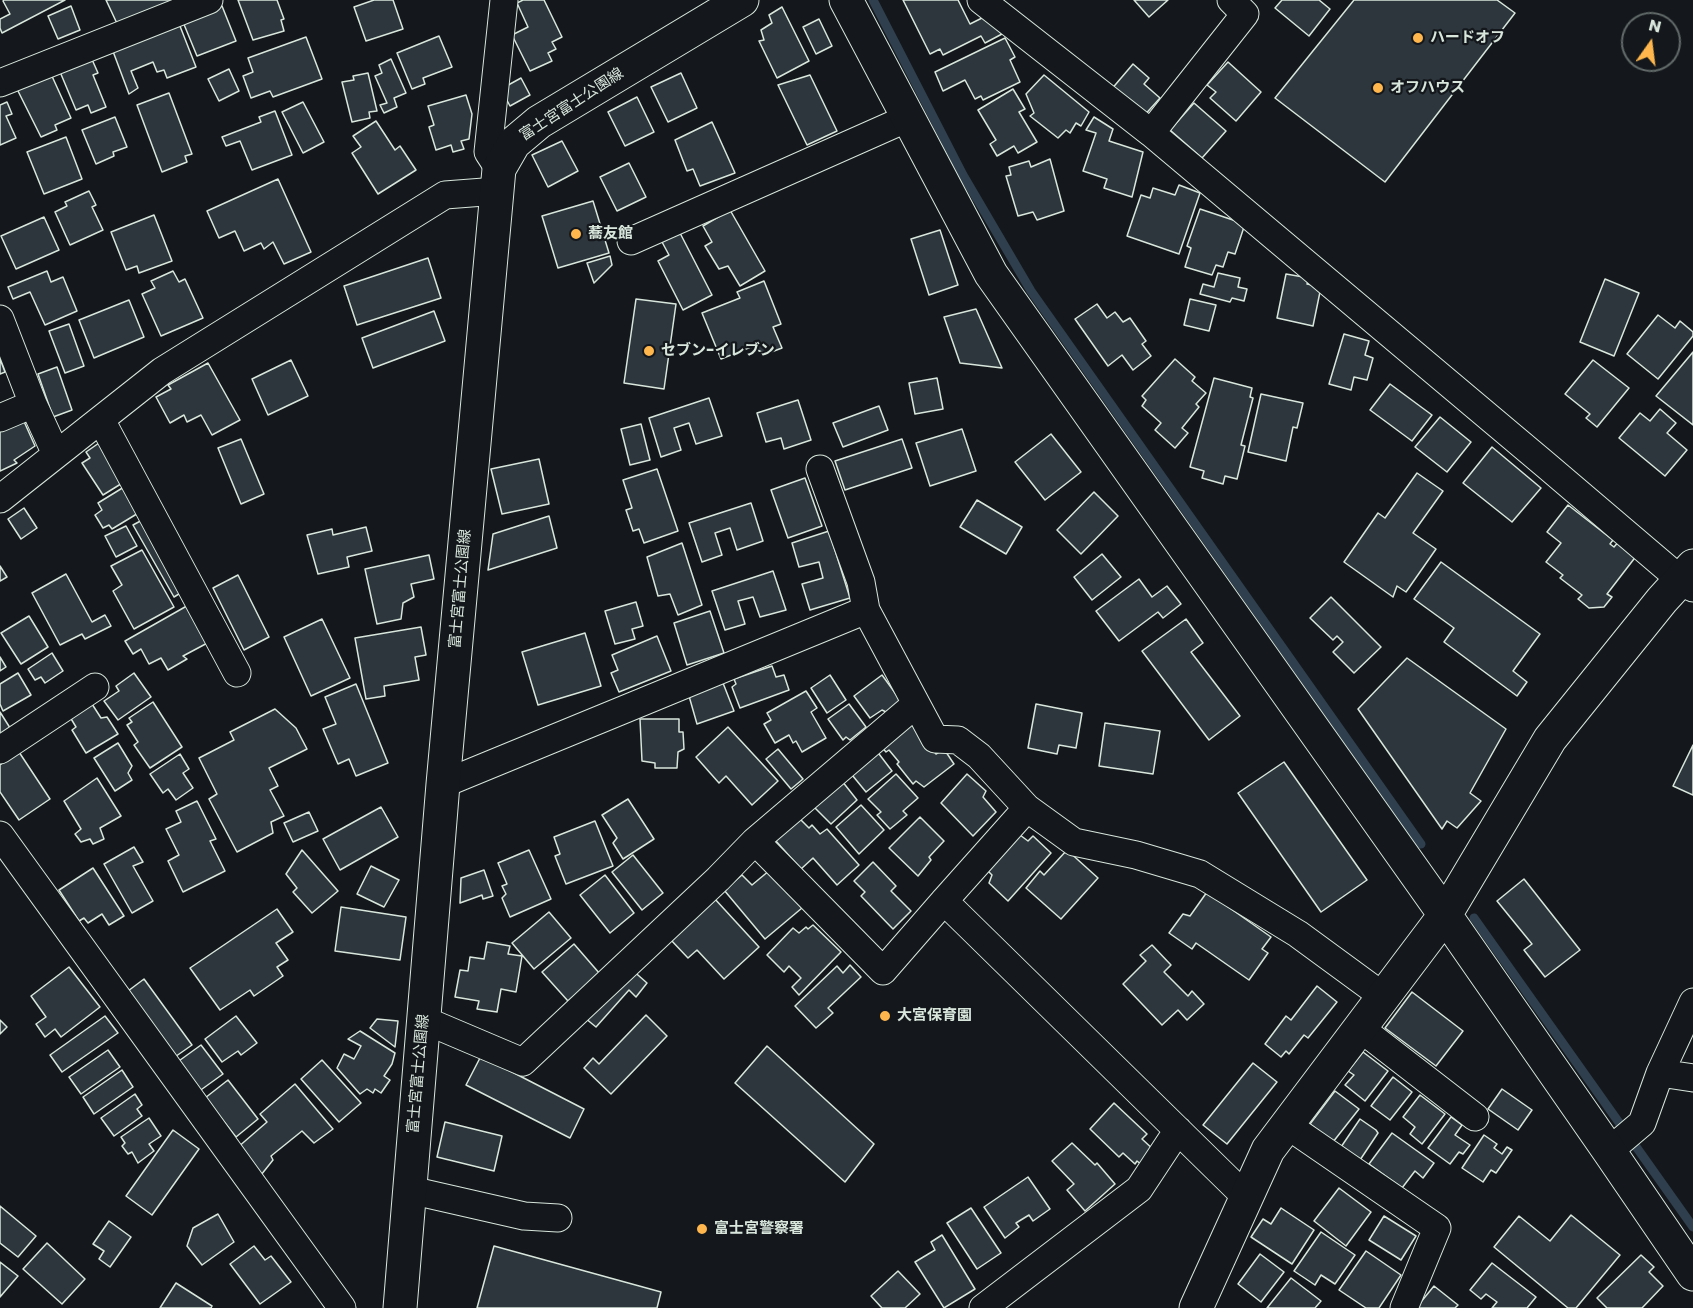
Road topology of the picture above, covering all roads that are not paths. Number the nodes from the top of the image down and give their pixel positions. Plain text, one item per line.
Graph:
1 (209, 0) edge
2 (504, 0) edge
3 (742, 0) edge
4 (846, 0) edge
5 (981, 0) edge
6 (1231, 0) edge
7 (0, 84) edge
8 (908, 118) junction
9 (1151, 133) junction
10 (498, 180) junction
11 (631, 241) dead end
12 (0, 319) edge
13 (33, 404) junction
14 (0, 418) edge
15 (100, 420) junction
16 (56, 454) junction
17 (820, 469) dead end
18 (0, 499) edge
19 (1689, 578) edge
20 (866, 610) junction
21 (237, 673) dead end
22 (94, 687) dead end
23 (916, 704) junction
24 (0, 750) edge
25 (443, 784) junction
26 (1027, 808) junction
27 (0, 835) edge
28 (755, 841) junction
29 (944, 901) junction
30 (1445, 915) junction
31 (1384, 997) junction
32 (1693, 1002) edge
33 (424, 1020) junction
34 (1360, 1028) junction
35 (1660, 1073) junction
36 (1693, 1078) edge
37 (1475, 1117) dead end
38 (1287, 1125) junction
39 (1178, 1130) junction
40 (1613, 1148) junction
41 (410, 1190) junction
42 (1246, 1197) junction
43 (558, 1218) dead end
44 (1693, 1274) edge
45 (342, 1308) edge
46 (400, 1308) edge
47 (983, 1308) edge
48 (1196, 1308) edge
49 (1404, 1308) edge

1 - 7 street
2 - 10 street
3 - 10 street, 富士宮富士公園線
4 - 8 street
5 - 9 street
6 - 9 street
8 - 11 street
8 - 30 street
9 - 19 street
10 - 15 street
10 - 25 street, 富士宮富士公園線
12 - 13 street
13 - 14 street
13 - 16 street
15 - 16 street
15 - 21 street
16 - 18 street
17 - 20 street
19 - 30 street
20 - 23 street
20 - 25 street
22 - 24 street
23 - 26 street
23 - 28 street
25 - 33 street, 富士宮富士公園線
26 - 29 street
26 - 31 street
27 - 45 street
28 - 29 street
28 - 33 street
29 - 39 street
30 - 31 street
30 - 40 street
31 - 34 street
32 - 35 street
33 - 41 street, 富士宮富士公園線
34 - 37 street
34 - 38 street
35 - 36 street
35 - 40 street
38 - 42 street
38 - 49 street
39 - 42 street
39 - 47 street
40 - 44 street
41 - 43 street
41 - 46 street, 富士宮富士公園線
42 - 48 street

